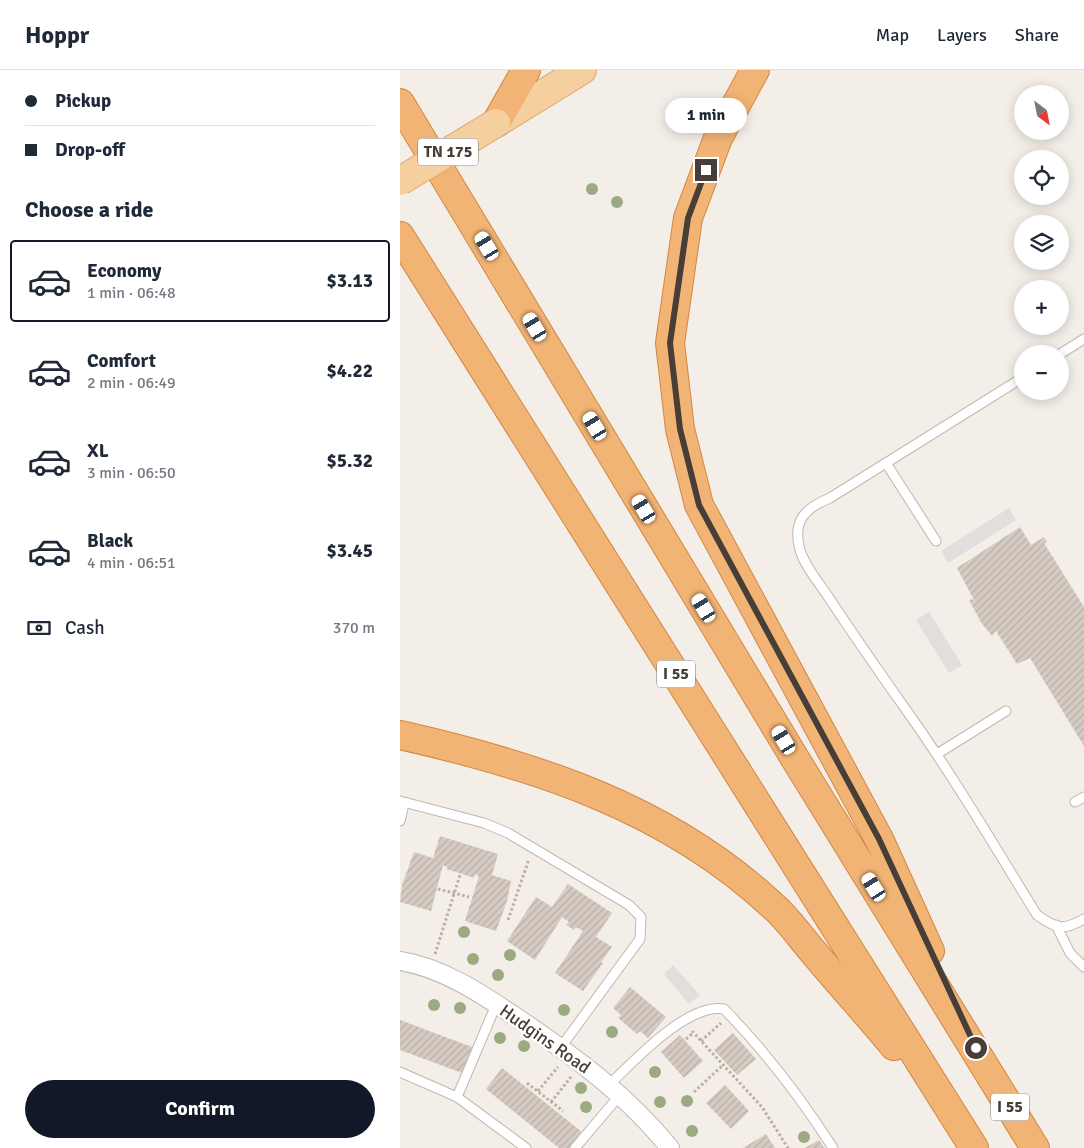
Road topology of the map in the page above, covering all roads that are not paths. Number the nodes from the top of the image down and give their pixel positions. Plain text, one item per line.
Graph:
1 (526, 70) edge
2 (582, 70) edge
3 (754, 70) edge
4 (403, 105) edge
5 (496, 123) junction
6 (400, 181) edge
7 (400, 236) edge
8 (1084, 339) edge
9 (1069, 348) edge
10 (1014, 383) edge
11 (886, 464) junction
12 (936, 541) dead end
13 (1006, 711) dead end
14 (400, 735) edge
15 (937, 754) junction
16 (1084, 797) edge
17 (1075, 802) dead end
18 (402, 803) edge
19 (400, 821) edge
20 (1084, 919) edge
21 (1056, 926) junction
22 (400, 961) edge
23 (1084, 967) edge
24 (496, 1004) junction
25 (571, 1054) junction
26 (984, 1066) junction
27 (400, 1072) edge
28 (615, 1090) junction
29 (457, 1097) junction
30 (952, 1112) junction
31 (526, 1148) edge
32 (575, 1148) edge
33 (670, 1148) edge
34 (833, 1148) edge
35 (974, 1148) edge
36 (1036, 1148) edge

1 - 5 highway
2 - 5 main road, TN 175
3 - 26 highway
4 - 26 highway, I 55
5 - 6 main road, TN 175, bridge
7 - 30 highway, I 55
8 - 9 lane
10 - 11 lane
11 - 12 lane
11 - 15 lane
13 - 15 lane
14 - 30 highway
15 - 21 lane
16 - 17 lane
18 - 19 lane
18 - 25 lane
20 - 21 lane
21 - 23 lane
22 - 24 street, Hudgins Road
24 - 25 street, Hudgins Road
24 - 29 lane
25 - 28 street, Hudgins Road
26 - 36 highway, I 55
27 - 29 lane
28 - 32 lane
28 - 33 street, Hudgins Road
28 - 34 lane
29 - 31 lane
30 - 35 highway, I 55

